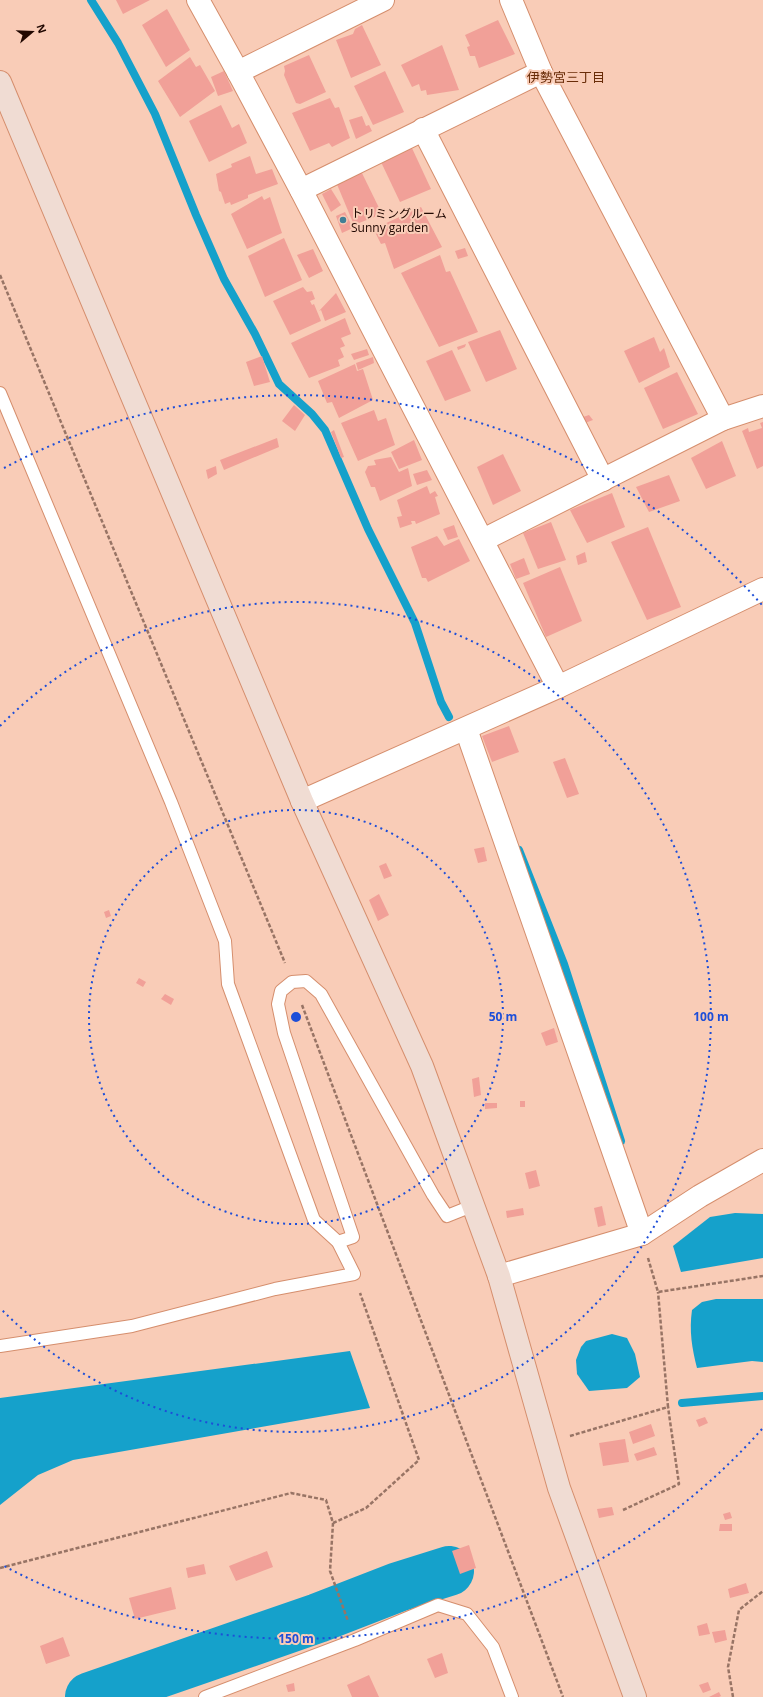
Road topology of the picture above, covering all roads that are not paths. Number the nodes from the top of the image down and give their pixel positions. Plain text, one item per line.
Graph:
1 (198, 0) edge
2 (382, 0) edge
3 (519, 3) edge
4 (238, 72) junction
5 (541, 72) junction
6 (0, 82) edge
7 (423, 130) junction
8 (301, 190) junction
9 (0, 393) edge
10 (763, 406) edge
11 (723, 419) junction
12 (603, 480) junction
13 (482, 540) junction
14 (763, 589) edge
15 (558, 687) junction
16 (466, 729) junction
17 (302, 801) junction
18 (763, 1160) edge
19 (472, 1206) junction
20 (642, 1234) junction
21 (338, 1242) junction
22 (499, 1276) junction
23 (0, 1346) edge
24 (205, 1697) edge
25 (512, 1697) edge
26 (635, 1697) edge

1 - 4 street
2 - 4 street
3 - 5 street
4 - 8 street
5 - 7 street
5 - 11 street
6 - 17 street
7 - 8 street
7 - 12 street
8 - 13 street
9 - 21 lane
10 - 11 street
11 - 12 street
12 - 13 street
13 - 15 street
14 - 15 street
15 - 16 street
16 - 17 street
16 - 20 street
17 - 19 street
18 - 20 street
19 - 21 lane
19 - 22 street
20 - 22 street
21 - 23 lane
22 - 26 street
24 - 25 lane

